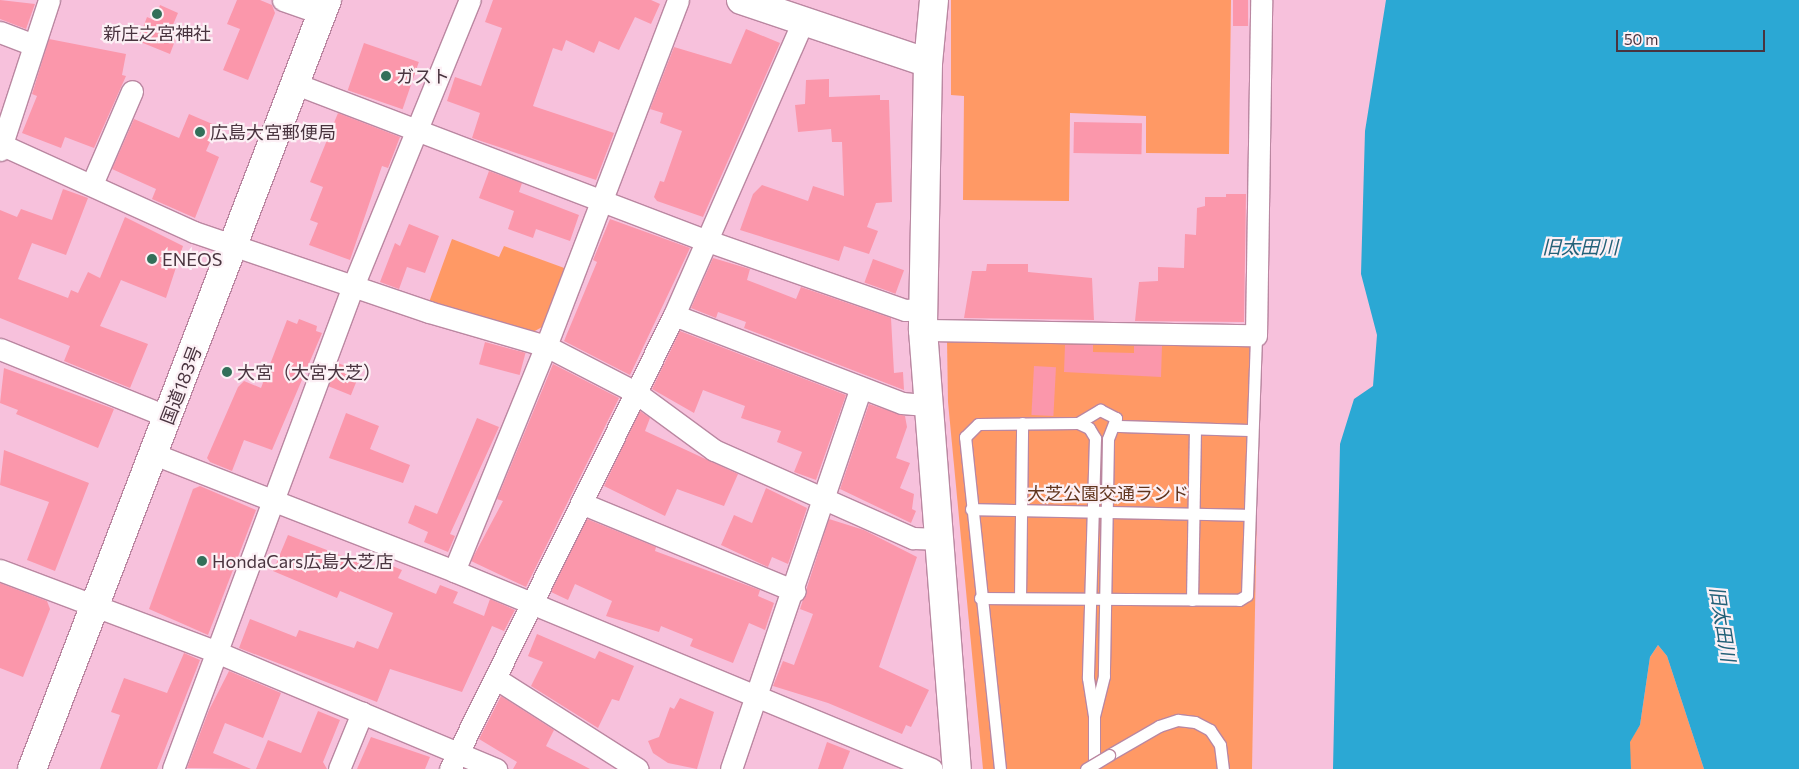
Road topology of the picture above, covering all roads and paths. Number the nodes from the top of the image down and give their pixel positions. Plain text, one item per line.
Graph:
1 (49, 0) edge
2 (283, 0) edge
3 (470, 0) edge
4 (678, 0) edge
5 (741, 0) edge
6 (934, 0) edge
7 (1261, 0) edge
8 (325, 7) edge
9 (803, 22) junction
10 (0, 32) edge
11 (34, 46) junction
12 (928, 63) junction
13 (296, 84) junction
14 (132, 91) dead end
15 (418, 129) junction
16 (1, 146) edge
17 (92, 184) junction
18 (602, 202) junction
19 (708, 241) junction
20 (234, 245) junction
21 (353, 286) junction
22 (674, 315) junction
23 (923, 319) junction
24 (1256, 335) junction
25 (546, 346) junction
26 (0, 349) edge
27 (861, 388) junction
28 (635, 392) junction
29 (926, 405) junction
30 (168, 417) junction
31 (1022, 423) junction
32 (1078, 423) junction
33 (1117, 426) junction
34 (1195, 429) junction
35 (1251, 430) junction
36 (154, 454) junction
37 (272, 499) junction
38 (826, 500) junction
39 (581, 503) junction
40 (971, 509) junction
41 (1022, 510) junction
42 (1093, 512) junction
43 (1106, 512) junction
44 (1194, 514) junction
45 (1249, 514) junction
46 (938, 539) junction
47 (0, 570) edge
48 (454, 571) junction
49 (795, 591) junction
50 (980, 598) junction
51 (1020, 598) junction
52 (1091, 599) junction
53 (1105, 599) junction
54 (1192, 600) junction
55 (531, 604) junction
56 (94, 605) junction
57 (214, 651) junction
58 (495, 678) junction
59 (756, 696) junction
60 (362, 714) junction
61 (1094, 716) junction
62 (454, 761) edge
63 (32, 769) edge
64 (173, 769) edge
65 (339, 769) edge
66 (496, 769) edge
67 (638, 769) edge
68 (731, 769) edge
69 (932, 769) edge
70 (957, 769) edge
71 (1000, 769) edge
72 (1086, 769) edge
73 (1094, 769) edge
74 (1223, 769) edge

1 - 11 street
2 - 8 street
3 - 15 street
4 - 18 street
5 - 9 main road
6 - 12 main road
7 - 24 street
8 - 13 main road, 国道183号
9 - 12 main road
9 - 19 street
10 - 11 street
11 - 16 street
12 - 23 main road
13 - 15 street
13 - 20 main road, 国道183号
14 - 17 street
15 - 18 street
15 - 21 street
16 - 17 street
17 - 20 street
18 - 19 street
18 - 25 street
19 - 22 street
19 - 23 street
20 - 21 street
20 - 30 main road, 国道183号
21 - 25 street
21 - 37 street
22 - 27 street
22 - 28 street
23 - 24 street
23 - 29 main road
24 - 35 lane
25 - 28 street
25 - 48 street
26 - 30 street
27 - 29 street
27 - 38 street
28 - 38 street
28 - 39 street
29 - 46 main road
30 - 36 main road, 国道183号
31 - 32 lane
31 - 40 lane
31 - 41 lane
32 - 33 lane
32 - 42 lane
33 - 34 lane
33 - 43 lane
34 - 35 lane
34 - 44 lane
35 - 45 lane
36 - 37 street
36 - 56 main road, 国道183号
37 - 48 street
37 - 57 street
38 - 46 street
38 - 49 street
39 - 49 street
39 - 55 street
40 - 41 lane
40 - 50 lane
41 - 42 lane
41 - 51 lane
42 - 43 lane
42 - 52 lane
43 - 44 lane
43 - 53 lane
44 - 45 lane
44 - 54 lane
45 - 54 lane
46 - 70 main road
47 - 56 street
48 - 55 street
49 - 59 street
50 - 51 lane
50 - 71 lane
51 - 52 lane
52 - 53 lane
52 - 61 lane
53 - 54 lane
53 - 61 lane
55 - 58 street
55 - 59 street
56 - 57 street
56 - 63 main road, 国道183号
57 - 60 street
57 - 64 street
58 - 62 street
58 - 67 street
59 - 68 street
59 - 69 street
60 - 62 street
60 - 65 street
61 - 73 lane
62 - 66 street
72 - 74 lane, bridge

